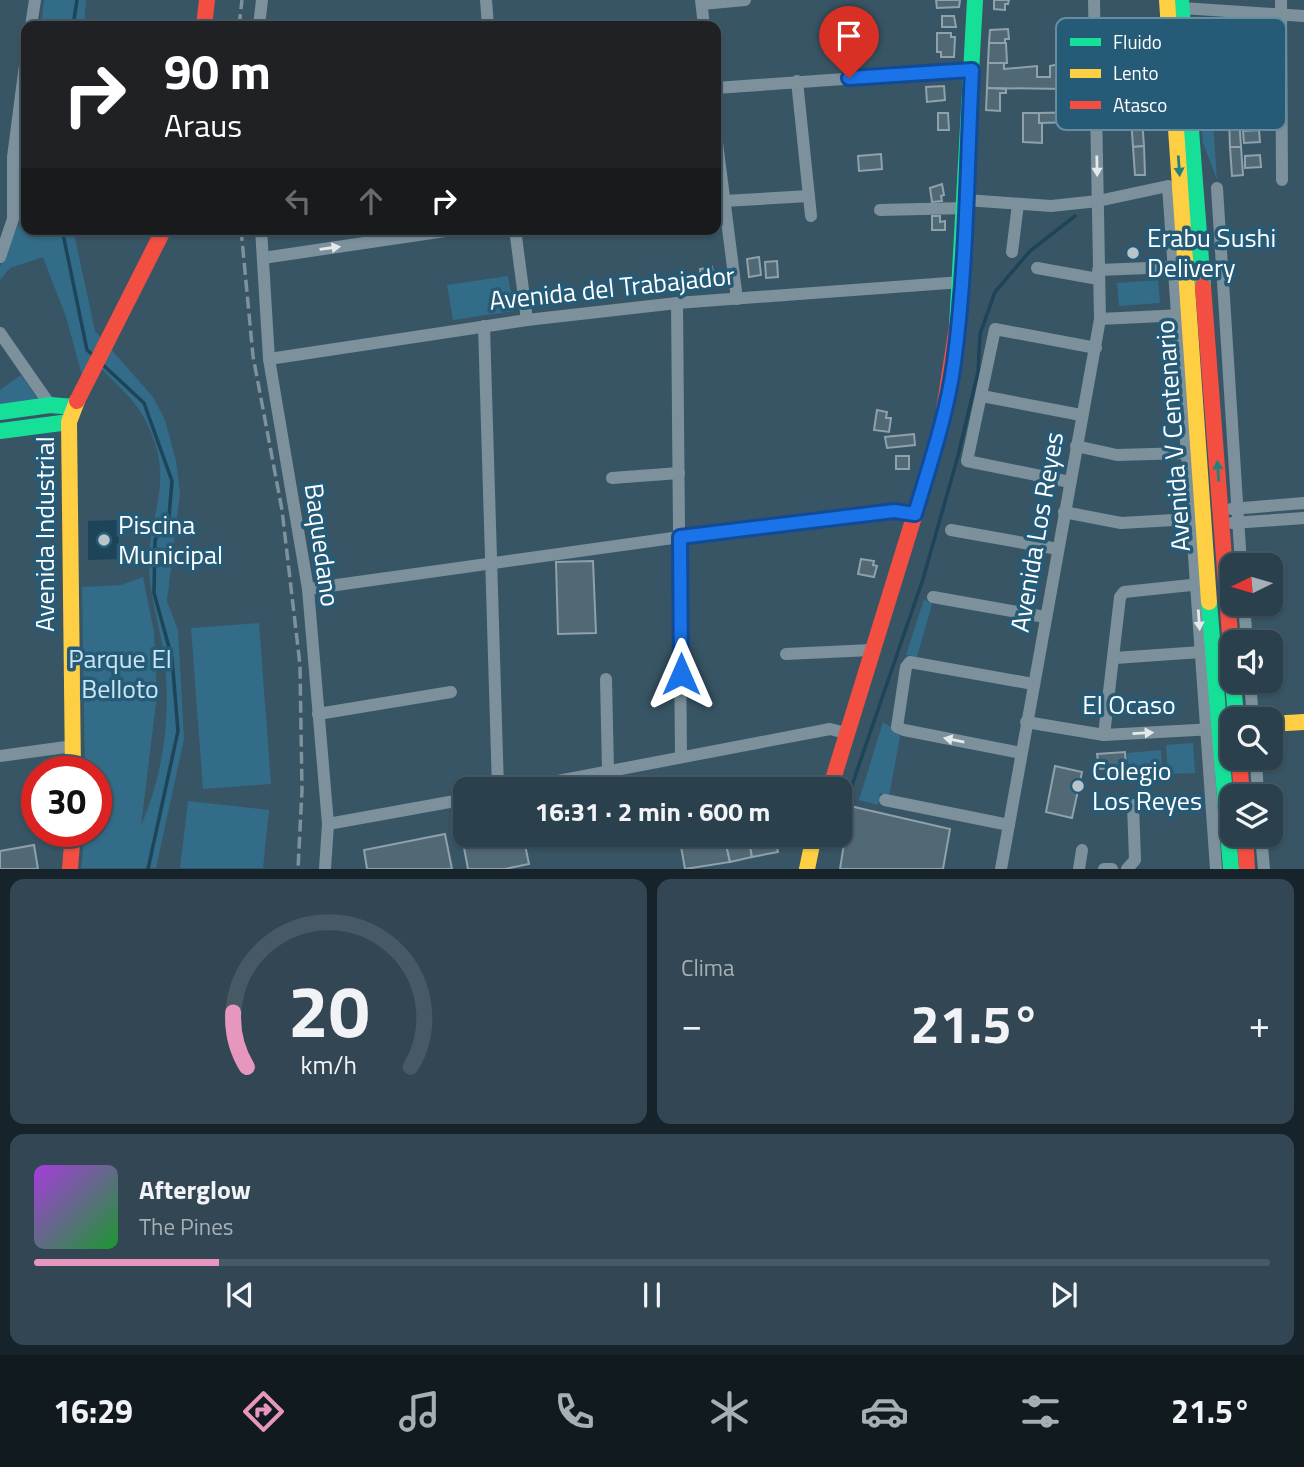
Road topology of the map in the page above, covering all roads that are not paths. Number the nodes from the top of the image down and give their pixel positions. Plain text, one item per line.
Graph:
1 (35, 0) edge
2 (207, 0) edge
3 (262, 0) edge
4 (486, 0) edge
5 (745, 0) edge
6 (975, 0) edge
7 (1094, 0) edge
8 (1281, 0) edge
9 (701, 2) edge
10 (1177, 3) edge
11 (1198, 4) edge
12 (1281, 14) junction
13 (1304, 16) edge
14 (1094, 18) edge
15 (1281, 18) edge
16 (32, 21) edge
17 (205, 21) edge
18 (260, 21) edge
19 (488, 21) edge
20 (703, 21) edge
21 (972, 70) junction
22 (797, 81) junction
23 (721, 88) edge
24 (21, 97) edge
25 (1097, 130) edge
26 (1179, 130) edge
27 (1189, 130) edge
28 (1282, 130) edge
29 (1282, 180) dead end
30 (721, 182) edge
31 (1217, 188) dead end
32 (6, 195) edge
33 (808, 196) junction
34 (723, 201) junction
35 (1098, 201) junction
36 (966, 204) junction
37 (1018, 204) junction
38 (880, 210) dead end
39 (811, 216) dead end
40 (161, 235) edge
41 (261, 235) edge
42 (419, 235) edge
43 (516, 235) edge
44 (1013, 252) dead end
45 (0, 257) edge
46 (263, 258) junction
47 (1174, 267) junction
48 (1037, 268) dead end
49 (1098, 274) junction
50 (962, 282) junction
51 (737, 299) junction
52 (677, 303) junction
53 (1183, 315) junction
54 (1100, 319) junction
55 (527, 320) junction
56 (484, 326) junction
57 (0, 333) edge
58 (1096, 348) junction
59 (1209, 348) junction
60 (269, 359) junction
61 (982, 396) junction
62 (50, 405) junction
63 (0, 412) edge
64 (72, 415) junction
65 (1081, 415) junction
66 (0, 431) edge
67 (1076, 446) junction
68 (1187, 453) junction
69 (679, 473) junction
70 (612, 478) dead end
71 (1070, 482) junction
72 (1304, 503) edge
73 (1064, 512) junction
74 (915, 514) junction
75 (1226, 514) junction
76 (1192, 519) junction
77 (1304, 519) edge
78 (1238, 523) junction
79 (951, 530) dead end
80 (680, 537) junction
81 (1058, 549) junction
82 (1240, 553) edge
83 (490, 562) junction
84 (1202, 584) junction
85 (308, 589) junction
86 (933, 597) dead end
87 (1045, 617) junction
88 (1231, 630) edge
89 (872, 650) junction
90 (1201, 652) junction
91 (786, 654) dead end
92 (1115, 658) junction
93 (607, 679) dead end
94 (1033, 684) junction
95 (451, 692) dead end
96 (318, 714) junction
97 (1027, 722) junction
98 (1304, 722) edge
99 (1283, 723) edge
100 (1220, 728) edge
101 (846, 733) junction
102 (1104, 735) junction
103 (73, 746) junction
104 (1021, 753) junction
105 (0, 756) edge
106 (73, 756) edge
107 (681, 757) junction
108 (608, 770) junction
109 (1223, 770) edge
110 (498, 777) edge
111 (574, 777) edge
112 (833, 777) edge
113 (885, 800) dead end
114 (453, 801) edge
115 (1133, 805) dead end
116 (328, 824) junction
117 (1009, 825) junction
118 (72, 847) edge
119 (812, 847) edge
120 (824, 847) edge
121 (1246, 847) edge
122 (1262, 847) edge
123 (1082, 850) dead end
124 (70, 869) edge
125 (325, 869) edge
126 (807, 869) edge
127 (819, 869) edge
128 (1001, 869) edge
129 (1079, 869) edge
130 (1104, 869) edge
131 (1112, 869) edge
132 (1128, 869) edge
133 (1216, 869) edge
134 (1231, 869) edge
135 (1247, 869) edge
136 (1264, 869) edge

1 - 16 street
2 - 17 main road
3 - 18 street
4 - 19 street
5 - 9 street
6 - 21 main road
7 -> 14 street, Avenida Los Reyes
8 - 12 street
9 - 20 street
10 - 11 street
11 - 12 street
12 - 13 street
12 - 15 street
21 - 22 street
21 - 36 main road
22 - 23 street
22 - 33 street
24 - 32 street
25 -> 35 street, Avenida Los Reyes
26 -> 53 main road, Avenida V Centenario
27 - 59 main road, Avenida V Centenario
28 - 29 street
30 - 34 street
31 - 75 street
32 - 45 street
33 - 34 street
33 - 39 street
34 - 51 street
35 - 37 street
35 - 47 street
35 - 49 street, Avenida Los Reyes
36 - 37 street
36 - 38 street
36 - 50 main road
37 - 44 street
40 - 64 main road
41 - 46 street, Baquedano
46 -> 42 street
43 - 55 street
46 - 60 street, Baquedano
47 - 49 street
47 - 53 street
48 - 49 street
49 - 54 street, Avenida Los Reyes
50 - 51 street, Avenida del Trabajador
50 - 74 main road
51 - 52 street, Avenida del Trabajador
52 - 55 street, Avenida del Trabajador
52 - 69 street
53 - 54 street
53 - 59 street
53 - 68 street
53 - 84 main road, Avenida V Centenario
54 - 58 street, Avenida Los Reyes
55 - 56 street, Avenida del Trabajador
56 - 60 street, Avenida del Trabajador
56 - 83 street
57 - 62 street, Avenida Industrial
58 - 61 street
58 - 65 street, Avenida Los Reyes
75 -> 59 main road, Avenida V Centenario
60 - 85 street, Baquedano
61 - 65 street
61 - 71 street
62 - 63 main road
62 - 64 main road, Avenida Industrial
64 - 66 main road
64 - 103 main road, Avenida Industrial
65 - 67 street, Avenida Los Reyes
67 - 68 street
67 - 71 street, Avenida Los Reyes
68 - 76 street
69 - 70 street
69 - 80 street
71 - 73 street, Avenida Los Reyes
72 - 75 street
73 - 76 street
73 - 81 street, Avenida Los Reyes
74 - 80 street
74 - 89 main road
75 - 78 street
75 - 88 main road, Avenida V Centenario
76 - 84 street
77 - 78 street
78 - 82 street
79 - 81 street
80 - 83 street
80 - 107 street
81 - 87 street, Avenida Los Reyes
83 - 85 street
83 - 110 street
84 -> 90 street
84 - 92 street
84 - 100 main road, Avenida V Centenario
85 - 96 street, Baquedano
86 - 87 street
87 - 94 street, Avenida Los Reyes
89 - 91 street
89 - 101 main road
90 - 92 street
90 - 100 street
92 - 102 street
93 - 108 street
94 - 97 street, Avenida Los Reyes
104 -> 94 street
95 - 96 street
96 - 116 street, Baquedano
97 - 102 street, El Ocaso
97 - 104 street, Avenida Los Reyes
98 - 99 main road
102 -> 100 street, El Ocaso
100 - 133 street
101 - 107 street
101 - 112 main road
103 - 105 street
103 - 106 main road, Avenida Industrial
104 - 117 street, Avenida Los Reyes
107 - 108 street
108 - 111 street
109 - 134 main road, Avenida V Centenario
113 - 117 street
114 - 116 street
115 - 132 street
116 - 125 street, Baquedano
117 - 128 street, Avenida Los Reyes
118 - 124 main road
119 - 126 main road
120 - 127 main road
121 - 135 main road
122 - 136 street
123 - 129 street
130 - 131 street

